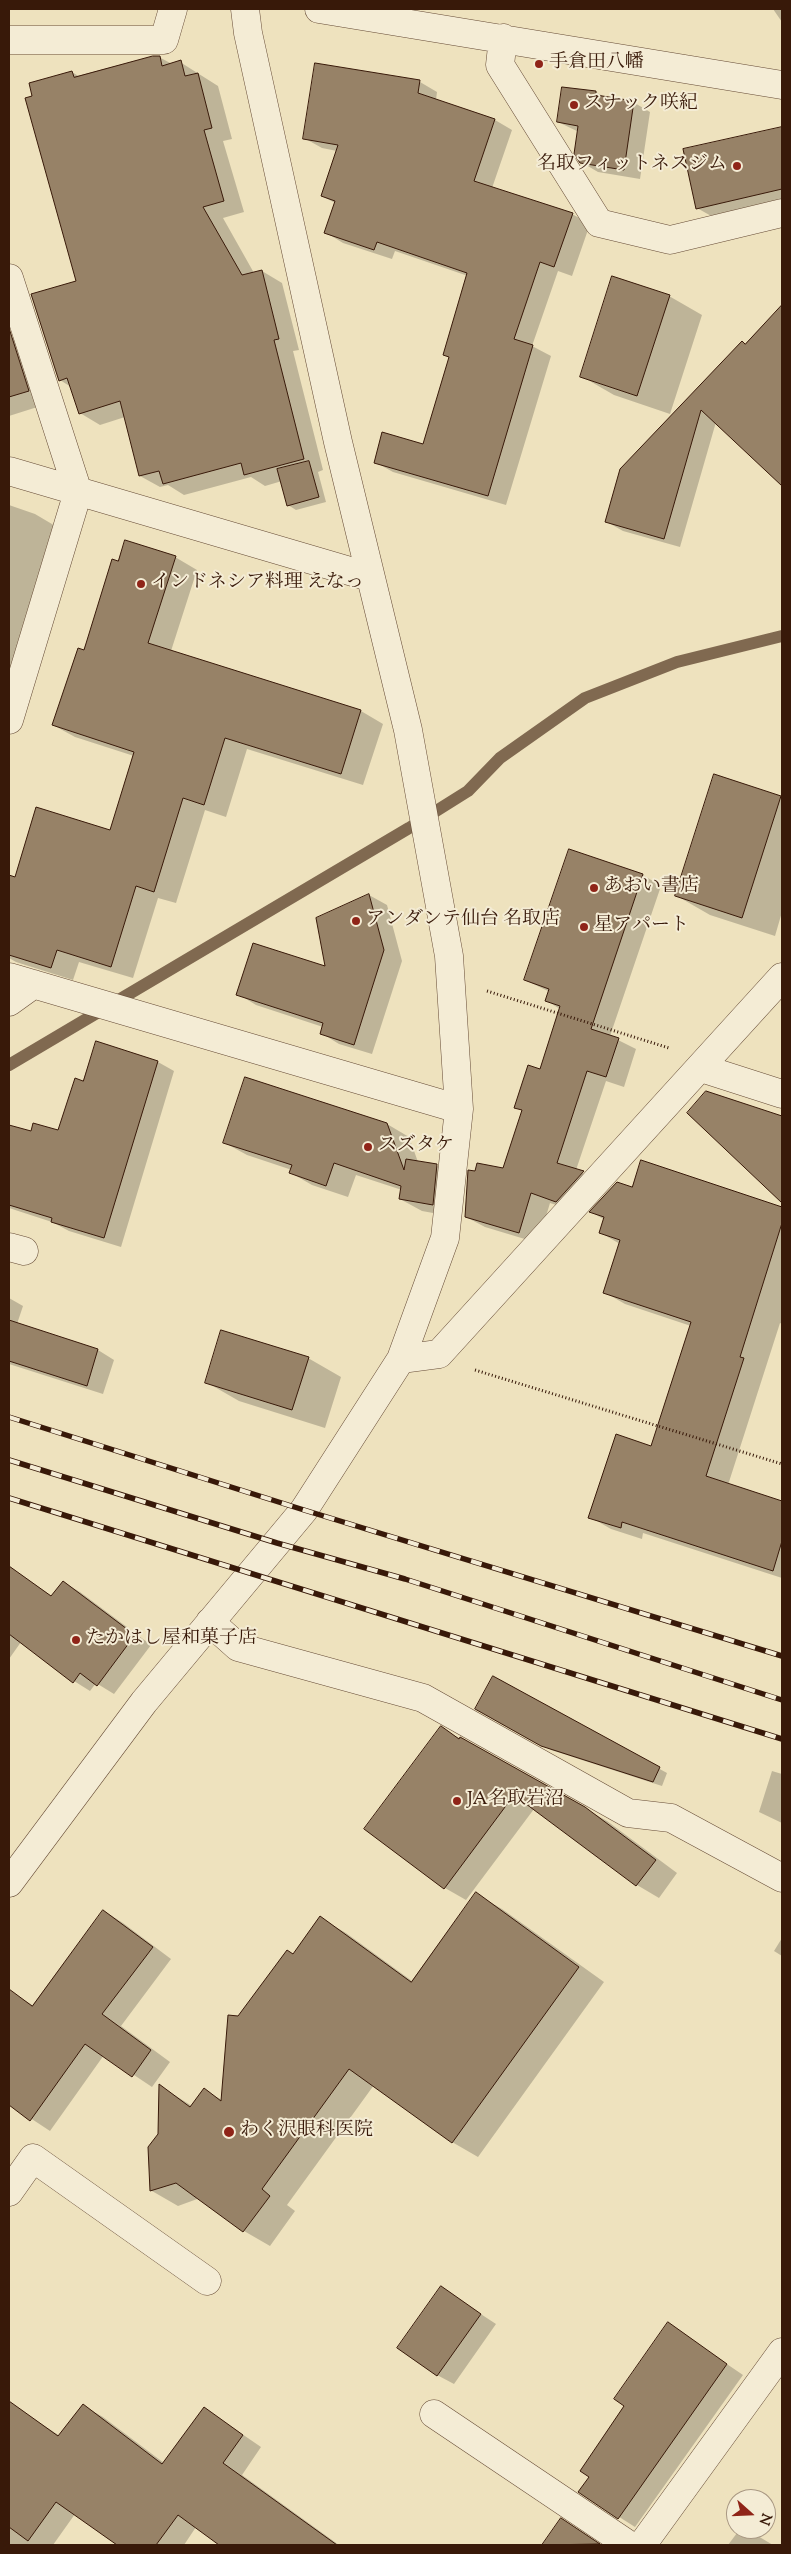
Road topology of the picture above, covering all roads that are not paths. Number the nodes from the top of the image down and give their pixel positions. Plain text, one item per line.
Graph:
1 (174, 9) edge
2 (245, 9) edge
3 (324, 9) edge
4 (503, 38) junction
5 (9, 40) edge
6 (782, 85) edge
7 (782, 213) edge
8 (9, 278) edge
9 (9, 471) edge
10 (78, 492) junction
11 (370, 577) junction
12 (10, 713) edge
13 (782, 977) edge
14 (21, 981) edge
15 (9, 1002) edge
16 (705, 1064) junction
17 (782, 1094) edge
18 (459, 1109) junction
19 (401, 1359) junction
20 (210, 1622) junction
21 (782, 1878) edge
22 (9, 1883) edge
23 (9, 2192) edge
24 (206, 2281) dead end
25 (782, 2352) edge
26 (434, 2414) dead end
27 (629, 2545) edge
28 (642, 2545) edge

1 - 5 street
2 - 11 street
3 - 4 street
4 - 6 street
4 - 7 street
8 - 10 street
9 - 10 street
10 - 11 street
10 - 12 street
11 - 18 street
13 - 16 street
14 - 15 street
14 - 18 street
16 - 17 street
16 - 19 street
18 - 19 street
19 - 20 street
20 - 21 street
20 - 22 street
23 - 24 street
25 - 28 street
26 - 27 street

